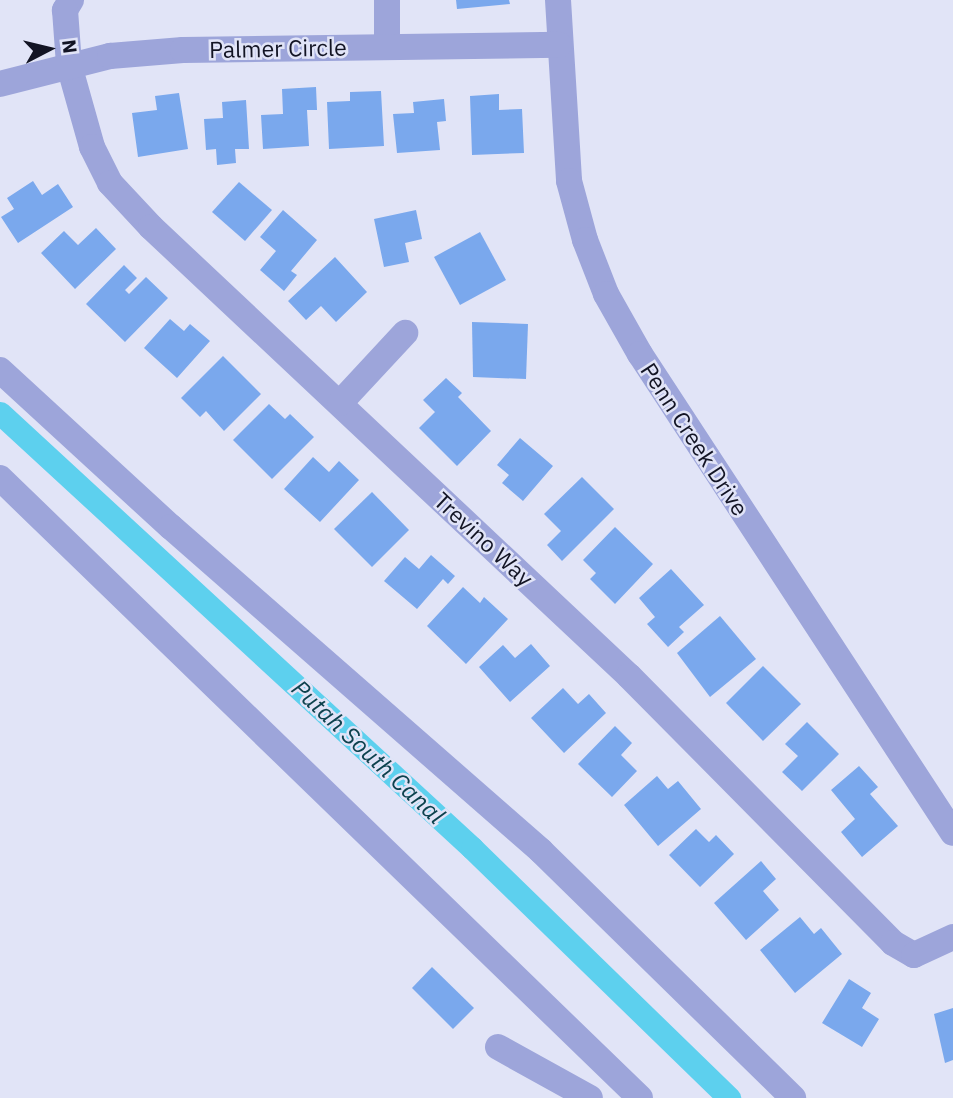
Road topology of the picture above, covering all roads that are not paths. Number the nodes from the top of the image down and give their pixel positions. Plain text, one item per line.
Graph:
1 (71, 0) edge
2 (387, 0) edge
3 (558, 0) edge
4 (559, 45) junction
5 (387, 46) junction
6 (69, 65) junction
7 (0, 84) edge
8 (405, 333) dead end
9 (0, 370) edge
10 (340, 403) junction
11 (0, 478) edge
12 (953, 833) edge
13 (953, 937) edge
14 (498, 1048) dead end
15 (590, 1098) edge
16 (640, 1098) edge
17 (793, 1098) edge

1 - 6 street, Trevino Way
2 - 5 street
3 - 4 street, Penn Creek Drive
4 - 5 street, Palmer Circle
4 - 12 street, Penn Creek Drive
5 - 6 street, Palmer Circle
6 - 7 street, Palmer Circle
6 - 10 street, Trevino Way
8 - 10 street
9 - 17 street
10 - 13 street, Trevino Way
11 - 16 street
14 - 15 street

